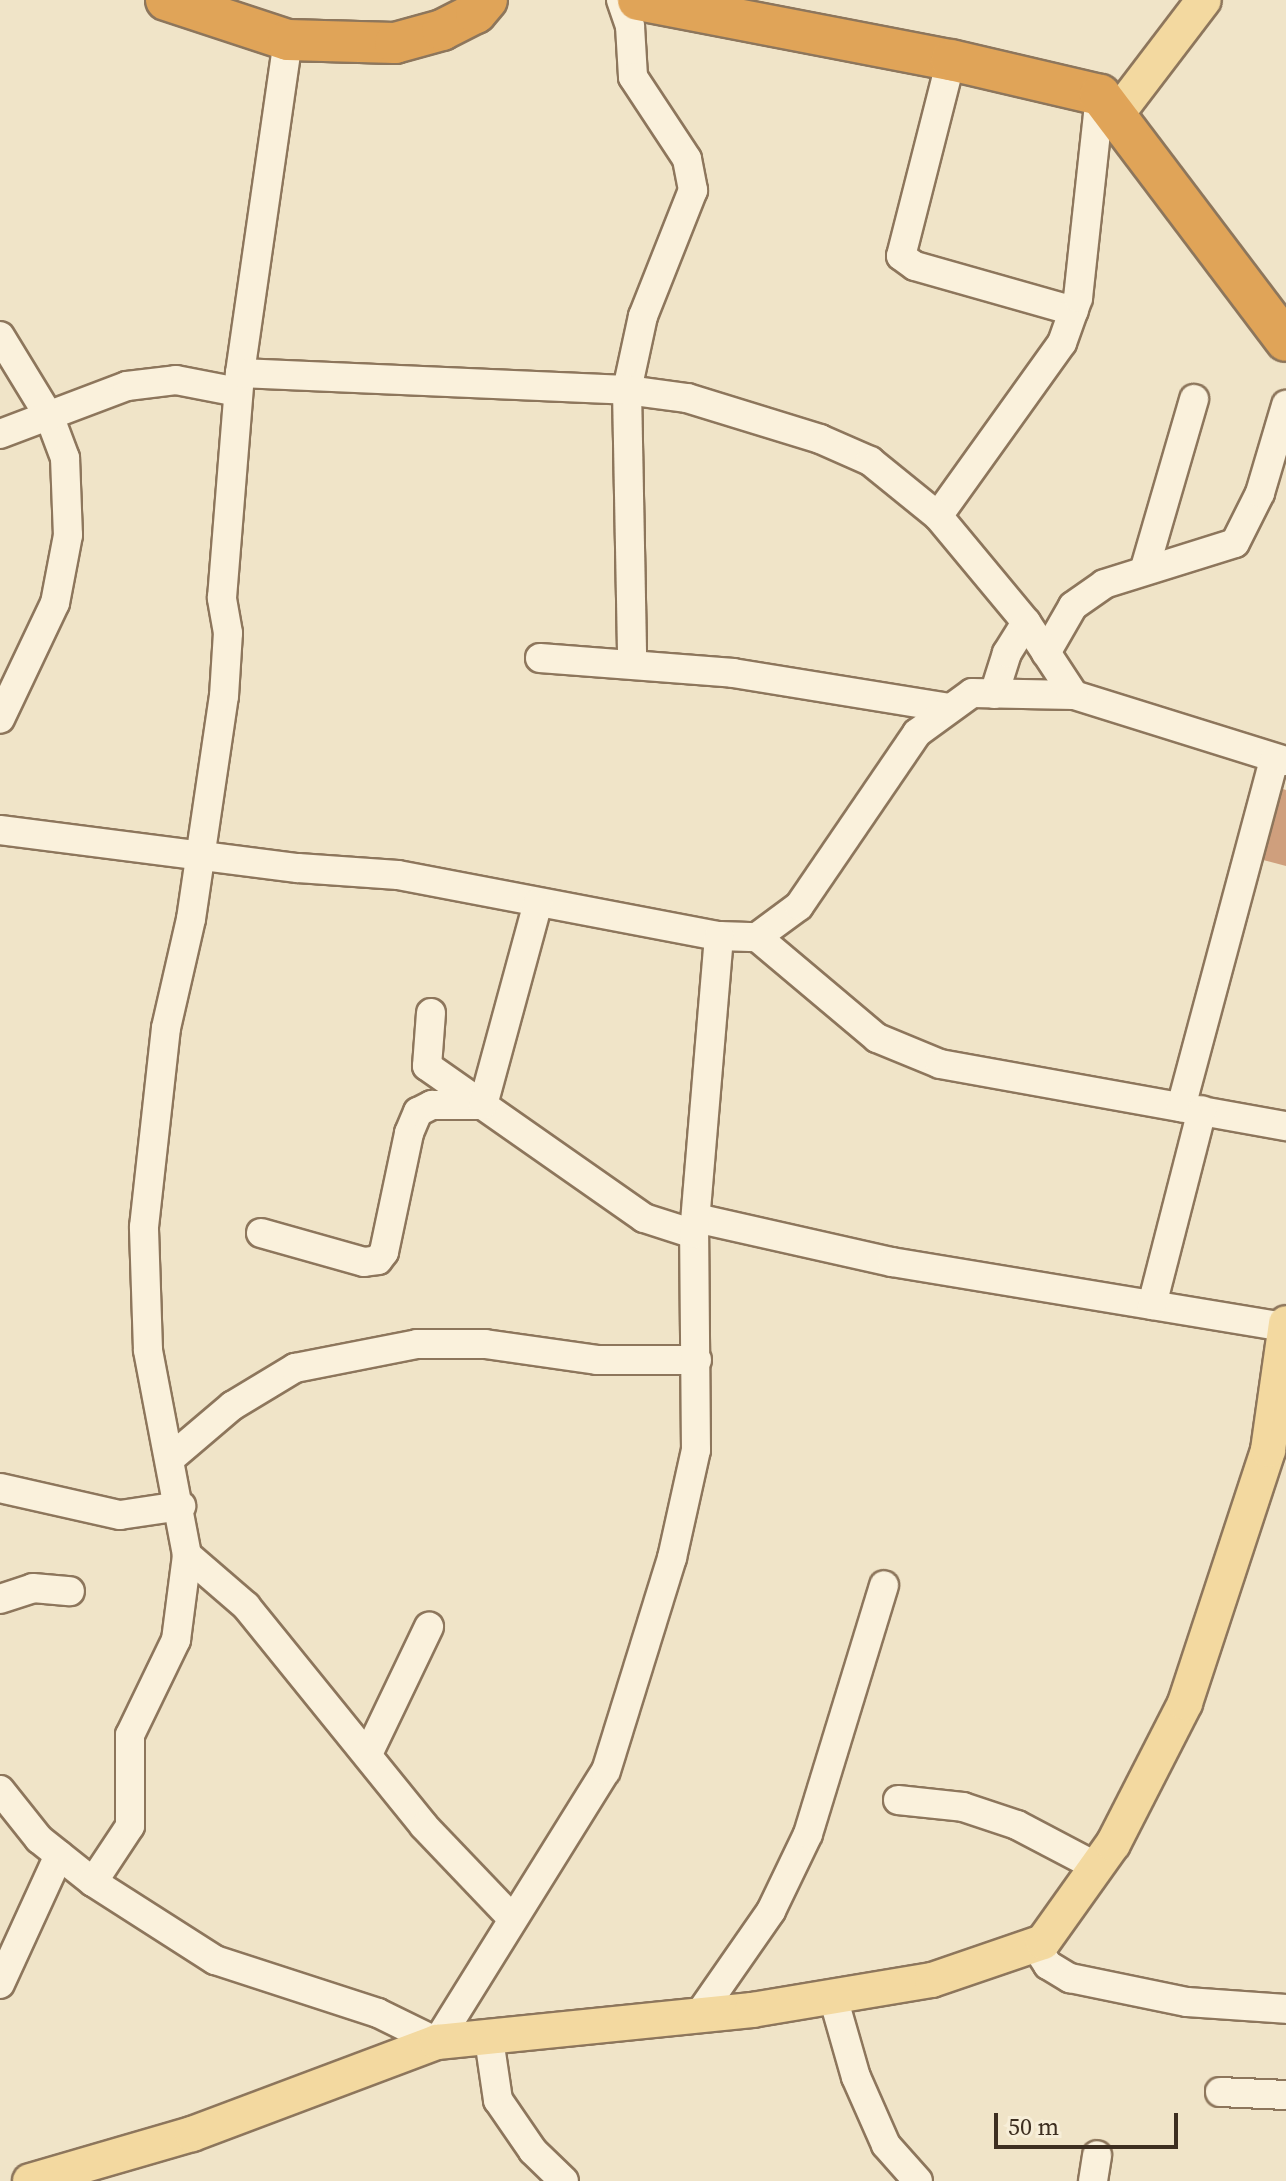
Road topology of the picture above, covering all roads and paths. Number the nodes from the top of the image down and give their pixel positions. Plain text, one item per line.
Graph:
1 (166, 0) edge
2 (487, 0) edge
3 (621, 0) edge
4 (638, 0) edge
5 (1204, 0) edge
6 (288, 40) junction
7 (951, 60) junction
8 (1108, 105) junction
9 (1074, 311) junction
10 (0, 336) edge
11 (1286, 341) edge
12 (239, 382) junction
13 (627, 390) junction
14 (1194, 399) dead end
15 (1286, 405) edge
16 (50, 418) junction
17 (0, 434) edge
18 (938, 516) junction
19 (1145, 568) junction
20 (1026, 622) junction
21 (1046, 653) junction
22 (540, 658) dead end
23 (632, 662) junction
24 (994, 694) junction
25 (1074, 695) junction
26 (948, 708) junction
27 (0, 719) edge
28 (1280, 760) edge
29 (0, 830) edge
30 (198, 856) junction
31 (538, 903) junction
32 (719, 936) junction
33 (757, 937) junction
34 (431, 1013) dead end
35 (483, 1105) junction
36 (1191, 1109) junction
37 (1286, 1126) edge
38 (695, 1226) junction
39 (261, 1233) dead end
40 (1152, 1305) junction
41 (1286, 1325) edge
42 (697, 1360) junction
43 (172, 1457) junction
44 (0, 1488) edge
45 (181, 1506) junction
46 (187, 1555) junction
47 (884, 1585) dead end
48 (70, 1591) dead end
49 (0, 1599) edge
50 (429, 1627) dead end
51 (369, 1752) junction
52 (0, 1790) edge
53 (898, 1800) dead end
54 (59, 1855) junction
55 (1097, 1867) junction
56 (93, 1882) junction
57 (511, 1917) junction
58 (1035, 1945) junction
59 (0, 1984) edge
60 (833, 1997) junction
61 (1286, 2009) edge
62 (698, 2016) junction
63 (489, 2039) junction
64 (437, 2042) junction
65 (1220, 2092) dead end
66 (1286, 2095) edge
67 (30, 2181) edge
68 (564, 2181) edge
69 (918, 2181) edge

1 - 6 highway
2 - 6 highway
3 - 13 street
4 - 7 highway
5 - 8 main road
6 - 12 street
7 - 8 highway
7 - 9 street
8 - 9 street
8 - 11 highway
9 - 18 street
10 - 16 street
12 - 13 street
12 - 16 street
12 - 30 street
13 - 18 street
13 - 23 street
14 - 19 street
15 - 19 street
16 - 17 street
16 - 27 street
18 - 20 street
19 - 21 street
20 - 21 street
20 - 24 street
21 - 25 street
22 - 23 street
23 - 26 street
24 - 25 street
24 - 26 street
25 - 28 street
26 - 33 street
28 - 36 street
29 - 30 street
30 - 31 street
30 - 43 street
31 - 32 street
31 - 35 street
32 - 33 street
32 - 38 street
33 - 36 street
34 - 35 street
35 - 38 street
35 - 39 street
36 - 37 street
36 - 40 street
38 - 40 street
38 - 42 street
40 - 41 street
41 - 55 main road
42 - 43 street
42 - 57 street
43 - 45 street
44 - 45 street
45 - 46 street
46 - 51 street
46 - 56 street
47 - 62 street
48 - 49 street
50 - 51 street
51 - 57 street
52 - 54 street
53 - 55 street
54 - 56 street
54 - 59 street
55 - 58 main road
56 - 64 street
57 - 64 street
58 - 60 main road
58 - 61 street
60 - 62 main road
60 - 69 street
62 - 63 main road
63 - 64 main road
63 - 68 street
64 - 67 main road
65 - 66 street

